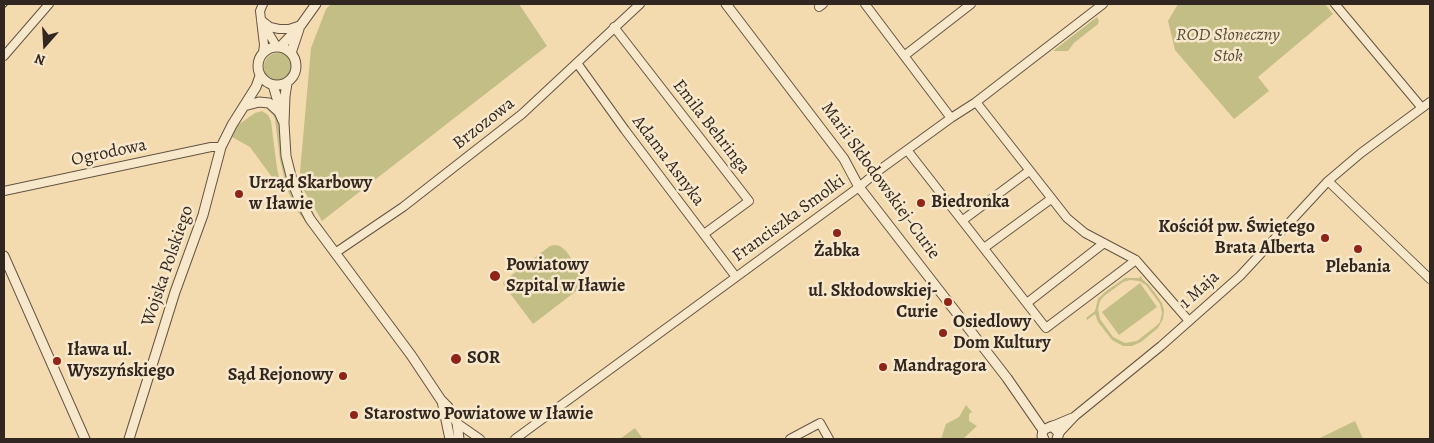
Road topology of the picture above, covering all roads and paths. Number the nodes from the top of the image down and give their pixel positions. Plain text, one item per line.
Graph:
1 (49, 4) edge
2 (316, 4) edge
3 (640, 4) edge
4 (726, 4) edge
5 (865, 4) edge
6 (971, 4) edge
7 (1103, 4) edge
8 (1335, 4) edge
9 (259, 5) edge
10 (261, 20) junction
11 (301, 25) junction
12 (614, 27) junction
13 (278, 47) junction
14 (263, 53) junction
15 (291, 53) junction
16 (4, 56) edge
17 (904, 56) junction
18 (577, 63) junction
19 (260, 76) junction
20 (287, 84) junction
21 (271, 85) junction
22 (976, 102) junction
23 (1430, 102) edge
24 (244, 106) junction
25 (1422, 108) junction
26 (951, 118) junction
27 (284, 123) junction
28 (221, 147) junction
29 (907, 150) junction
30 (1029, 171) junction
31 (1328, 181) junction
32 (859, 187) junction
33 (4, 191) edge
34 (1051, 199) junction
35 (963, 220) junction
36 (704, 234) junction
37 (1104, 243) junction
38 (984, 248) junction
39 (334, 253) junction
40 (4, 256) edge
41 (1136, 260) junction
42 (736, 277) junction
43 (1430, 279) edge
44 (1028, 302) junction
45 (1190, 321) junction
46 (442, 400) junction
47 (457, 424) junction
48 (1051, 434) edge
49 (85, 439) edge
50 (129, 439) edge
51 (450, 439) edge
52 (459, 439) edge
53 (480, 439) edge
54 (515, 439) edge
55 (790, 439) edge
56 (829, 439) edge
57 (1034, 439) edge

1 - 16 street
2 - 11 street
3 - 12 street, Brzozowa
4 - 32 street, Marii Skłodowskiej-Curie
5 - 17 street
6 - 17 street
7 - 22 street, Franciszka Smolki
8 - 25 street
9 - 10 street
10 - 11 street
10 - 13 street
10 - 14 street
11 - 13 street
11 - 15 street
12 - 18 street, Brzozowa
12 - 36 street, Emila Behringa
13 - 14 street
13 - 15 street
14 - 19 street
15 - 20 street
17 - 26 street
18 - 36 street, Adama Asnyka
18 - 39 street, Brzozowa
19 - 21 street
19 - 24 street, Wojska Polskiego
20 - 21 street
20 - 27 street
21 - 24 street, Wojska Polskiego
21 - 27 street
22 - 26 street, Franciszka Smolki
22 - 30 street
23 - 25 street, 1 Maja
24 - 27 street
24 - 28 street, Wojska Polskiego
25 - 31 street, 1 Maja
26 - 29 street, Franciszka Smolki
27 - 39 street
28 - 33 street, Ogrodowa
28 - 50 street, Wojska Polskiego
29 - 32 street, Franciszka Smolki
29 - 35 street
30 - 34 street
30 - 35 street
31 - 43 street
31 - 45 street, 1 Maja
32 - 42 street, Franciszka Smolki
32 - 48 street, Marii Skłodowskiej-Curie
34 - 37 street
34 - 38 street
35 - 38 street
36 - 42 street, Adama Asnyka
37 - 41 street
37 - 44 street
38 - 44 street
39 - 46 street
40 - 49 street
41 - 44 street
41 - 45 street
42 - 54 street, Franciszka Smolki
45 - 48 street, 1 Maja
46 - 47 street
46 - 51 street
47 - 52 street
47 - 53 street
48 - 57 street, 1 Maja
55 - 56 street

